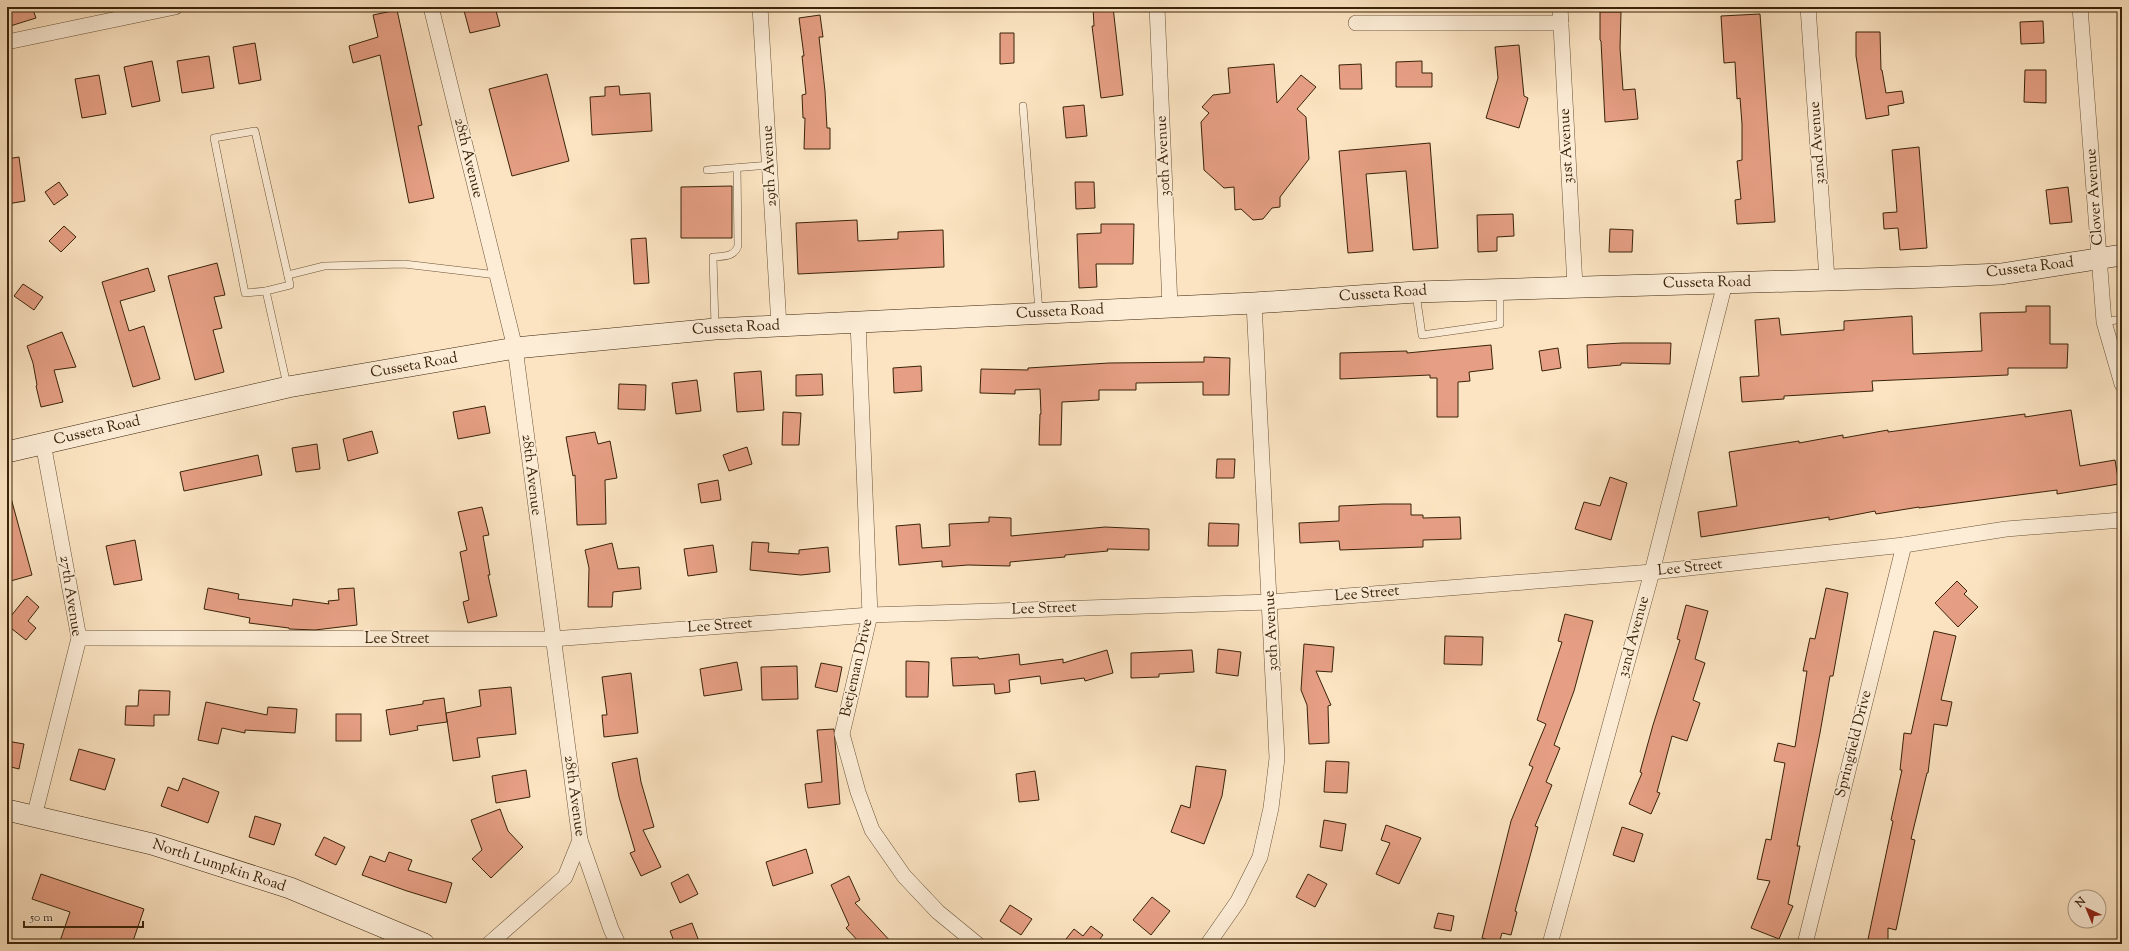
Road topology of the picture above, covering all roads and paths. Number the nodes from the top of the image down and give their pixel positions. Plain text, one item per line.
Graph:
1 (175, 7) edge
2 (431, 7) edge
3 (760, 7) edge
4 (1157, 7) edge
5 (1560, 7) edge
6 (1808, 7) edge
7 (2080, 7) edge
8 (1356, 23) dead end
9 (1561, 23) junction
10 (7, 42) edge
11 (1023, 106) dead end
12 (770, 165) junction
13 (737, 168) junction
14 (707, 170) dead end
15 (2122, 256) edge
16 (2100, 259) junction
17 (288, 275) junction
18 (497, 275) junction
19 (1827, 279) junction
20 (1725, 283) junction
21 (1575, 286) junction
22 (1500, 290) junction
23 (266, 291) junction
24 (1416, 292) junction
25 (1254, 303) junction
26 (1170, 306) junction
27 (1039, 314) junction
28 (2122, 319) edge
29 (858, 322) junction
30 (2104, 322) junction
31 (779, 326) junction
32 (715, 328) junction
33 (515, 348) junction
34 (2122, 384) edge
35 (288, 387) junction
36 (43, 443) junction
37 (7, 452) edge
38 (2122, 520) edge
39 (1904, 545) junction
40 (1652, 572) junction
41 (1270, 602) junction
42 (870, 615) junction
43 (79, 638) junction
44 (552, 639) junction
45 (7, 810) edge
46 (34, 817) junction
47 (580, 840) junction
48 (424, 944) edge
49 (489, 944) edge
50 (618, 944) edge
51 (976, 944) edge
52 (1208, 944) edge
53 (1550, 944) edge
54 (1805, 944) edge

1 - 10 street
2 - 18 street, 28th Avenue
3 - 12 street, 29th Avenue
4 - 26 street, 30th Avenue
5 - 9 street, 31st Avenue
6 - 19 street, 32nd Avenue
7 - 16 street, Clover Avenue
8 - 9 street
9 - 21 street, 31st Avenue
11 - 27 lane
12 - 13 lane
12 - 31 street, 29th Avenue
13 - 14 lane
13 - 32 lane
15 - 16 street, Cusseta Road
16 - 19 street, Cusseta Road
16 - 30 street, Clover Avenue
17 - 18 lane
17 - 23 lane
17 - 23 lane
18 - 33 street, 28th Avenue
19 - 20 street, Cusseta Road
20 - 21 street, Cusseta Road
20 - 40 street, 32nd Avenue
21 - 22 street, Cusseta Road
22 - 24 street, Cusseta Road
22 - 24 lane
23 - 35 lane
24 - 25 street, Cusseta Road
25 - 26 street, Cusseta Road
25 - 41 street, 30th Avenue
26 - 27 street, Cusseta Road
27 - 29 street, Cusseta Road
28 - 30 lane
29 - 31 street, Cusseta Road
29 - 42 street, Betjeman Drive
30 - 34 street, Clover Avenue
31 - 32 street, Cusseta Road
32 - 33 street, Cusseta Road
33 - 35 street, Cusseta Road
33 - 44 street, 28th Avenue
35 - 36 street, Cusseta Road
36 - 37 street, Cusseta Road
36 - 43 street, 27th Avenue
38 - 39 street, Lee Street
39 - 40 street, Lee Street
39 - 54 street, Springfield Drive
40 - 41 street, Lee Street
40 - 53 street, 32nd Avenue
41 - 42 street, Lee Street
41 - 52 street, 30th Avenue
42 - 44 street, Lee Street
42 - 51 street, Betjeman Drive
43 - 44 street, Lee Street
43 - 46 street, 27th Avenue
44 - 47 street, 28th Avenue
45 - 46 street, North Lumpkin Road
46 - 48 street, North Lumpkin Road
47 - 49 street
47 - 50 street, 28th Avenue

